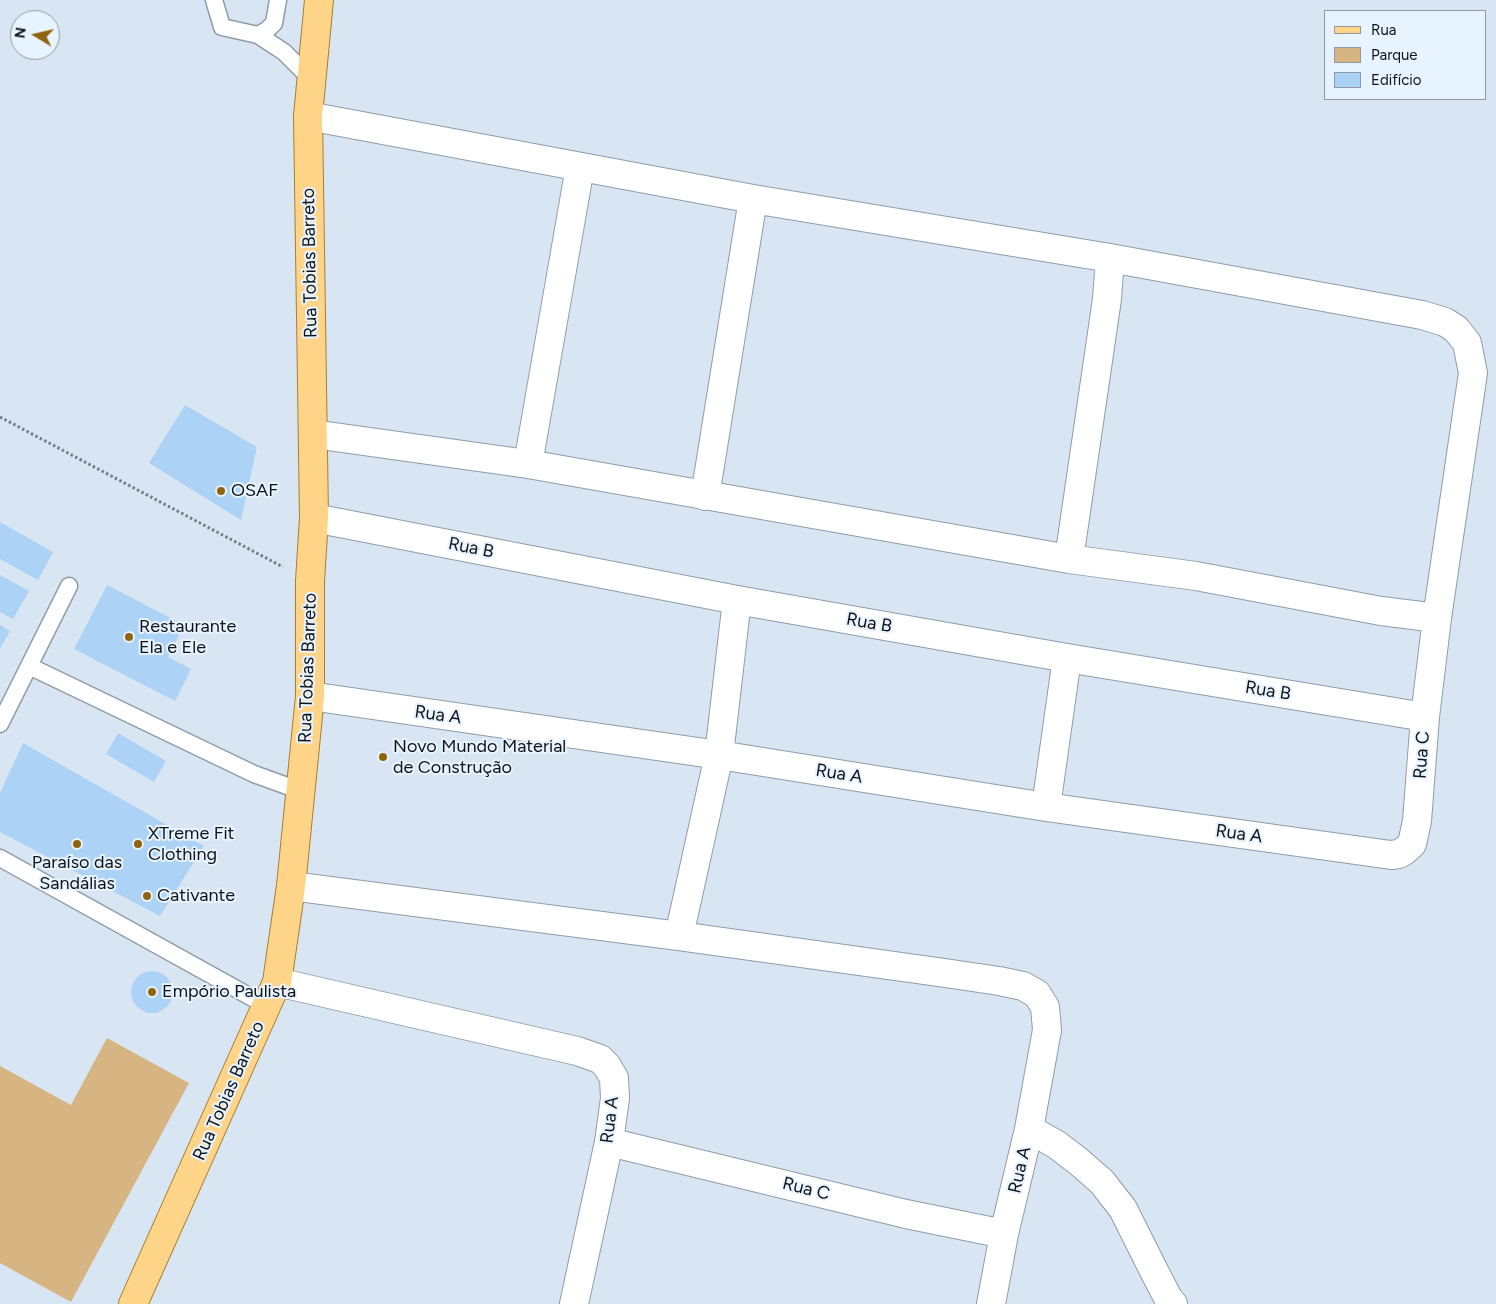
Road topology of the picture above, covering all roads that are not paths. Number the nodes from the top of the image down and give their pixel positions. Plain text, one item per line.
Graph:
1 (214, 0) edge
2 (278, 0) edge
3 (319, 0) edge
4 (258, 35) junction
5 (312, 79) junction
6 (308, 116) junction
7 (580, 167) junction
8 (753, 199) junction
9 (1110, 258) junction
10 (313, 434) junction
11 (528, 464) junction
12 (705, 496) junction
13 (314, 518) junction
14 (1069, 559) junction
15 (69, 586) dead end
16 (737, 600) junction
17 (1437, 618) junction
18 (1067, 658) junction
19 (29, 666) junction
20 (310, 696) junction
21 (1425, 717) junction
22 (0, 724) edge
23 (719, 755) junction
24 (301, 790) junction
25 (1046, 807) junction
26 (1367, 851) joint
27 (0, 858) edge
28 (291, 886) junction
29 (679, 936) junction
30 (277, 982) junction
31 (267, 1006) junction
32 (1029, 1129) junction
33 (609, 1142) junction
34 (1004, 1234) junction
35 (133, 1304) edge
36 (574, 1304) edge
37 (992, 1304) edge
38 (1174, 1304) edge

1 - 4 lane
2 - 4 lane
3 - 5 main road, Rua Tobias Barreto
4 - 5 lane
5 - 6 main road, Rua Tobias Barreto
6 - 7 street, Rua C
6 - 10 main road, Rua Tobias Barreto
7 - 8 street, Rua C
7 - 11 street
8 - 9 street, Rua C
8 - 12 street
9 - 14 street
9 - 17 street, Rua C
10 - 11 street
10 - 13 main road, Rua Tobias Barreto
11 - 12 street
12 - 14 street
13 - 16 street, Rua B
13 - 20 main road, Rua Tobias Barreto
14 - 17 street
15 - 19 lane
16 - 18 street, Rua B
16 - 23 street
17 - 21 street, Rua C
18 - 21 street, Rua B
18 - 25 street
19 - 22 lane
19 - 24 lane
20 - 23 street, Rua A
20 - 24 main road, Rua Tobias Barreto
21 - 26 street, Rua C
23 - 25 street, Rua A
23 - 29 street
24 - 28 main road, Rua Tobias Barreto
25 - 26 street, Rua A
27 - 31 lane
28 - 29 street, Rua A
28 - 30 main road, Rua Tobias Barreto
29 - 32 street, Rua A
30 - 31 main road, Rua Tobias Barreto
30 - 33 street, Rua A
31 - 35 main road, Rua Tobias Barreto
32 - 34 street, Rua A
32 - 38 street
33 - 34 street, Rua C
33 - 36 street, Rua A
34 - 37 street, Rua A

